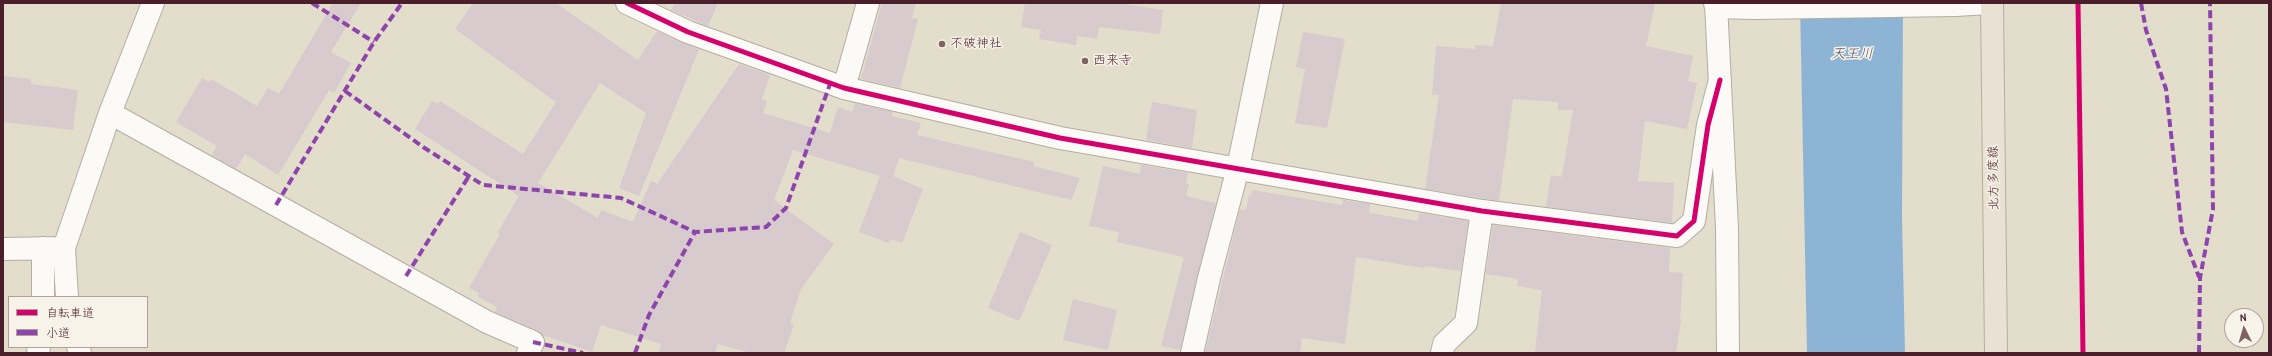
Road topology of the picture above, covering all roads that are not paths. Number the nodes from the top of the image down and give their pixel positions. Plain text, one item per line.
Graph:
1 (153, 3) edge
2 (626, 3) edge
3 (868, 3) edge
4 (1272, 3) edge
5 (1990, 3) edge
6 (1716, 4) edge
7 (1720, 80) junction
8 (844, 88) junction
9 (110, 113) junction
10 (1238, 168) junction
11 (1482, 211) junction
12 (43, 248) junction
13 (64, 248) junction
14 (3, 249) edge
15 (43, 296) edge
16 (67, 296) edge
17 (528, 353) edge
18 (1192, 353) edge
19 (1442, 353) edge
20 (1728, 353) edge
21 (1996, 353) edge

1 - 9 street
2 - 8 street
3 - 8 street
4 - 10 street
5 - 6 street
5 - 21 main road, 北方多度線
6 - 7 street
7 - 11 street
7 - 20 street
8 - 10 street
9 - 13 street
9 - 17 street
10 - 11 street
10 - 18 street
11 - 19 street
12 - 13 street
12 - 14 street
12 - 15 street
13 - 16 street

